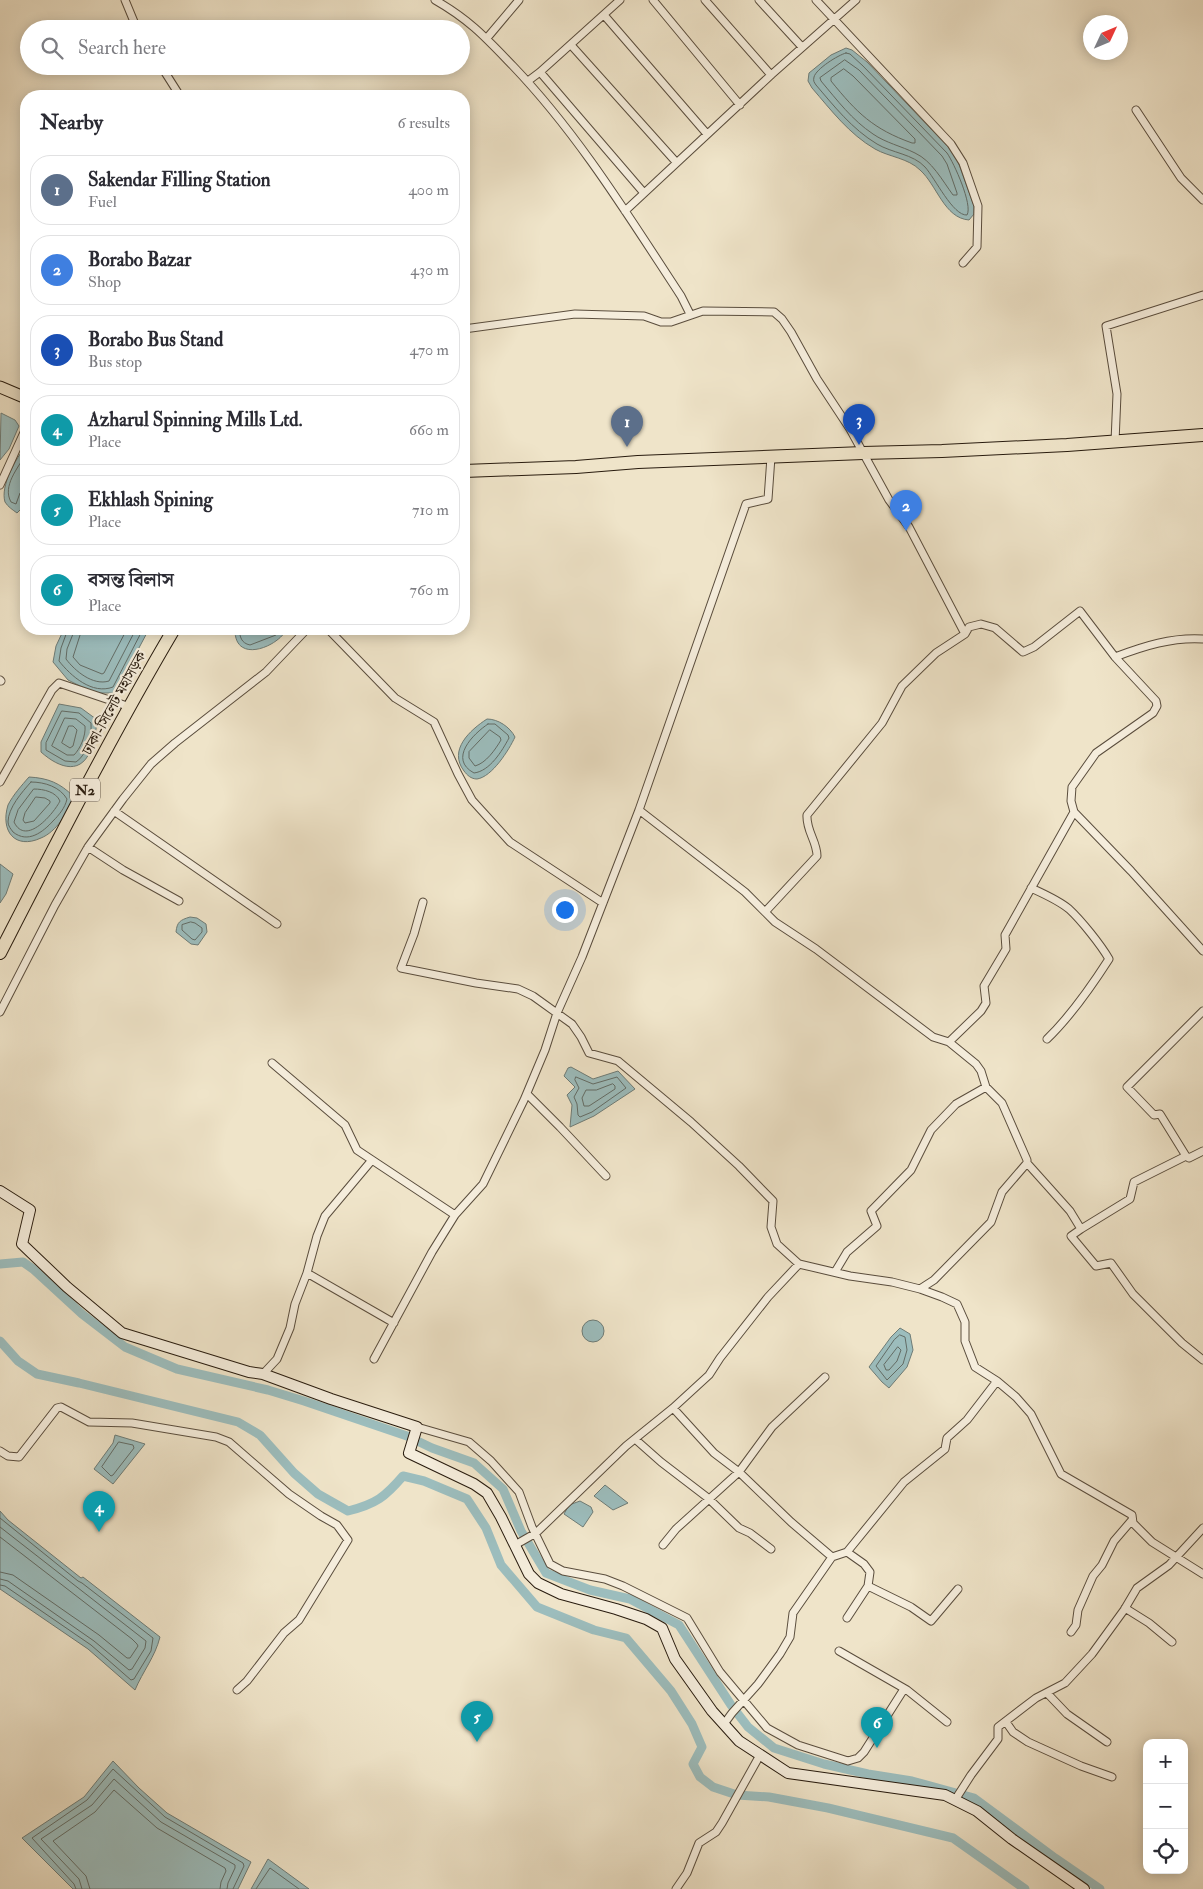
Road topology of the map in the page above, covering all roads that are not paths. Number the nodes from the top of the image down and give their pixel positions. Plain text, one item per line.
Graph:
1 (126, 0) edge
2 (435, 0) edge
3 (520, 0) edge
4 (620, 0) edge
5 (654, 0) edge
6 (705, 0) edge
7 (759, 0) edge
8 (816, 0) edge
9 (856, 0) edge
10 (604, 15) junction
11 (134, 20) edge
12 (466, 20) edge
13 (835, 20) junction
14 (470, 24) edge
15 (487, 38) junction
16 (571, 45) junction
17 (802, 47) junction
18 (540, 72) junction
19 (167, 75) edge
20 (771, 75) junction
21 (528, 81) junction
22 (176, 90) edge
23 (740, 105) junction
24 (1136, 110) dead end
25 (707, 134) junction
26 (676, 162) junction
27 (644, 193) junction
28 (1203, 200) edge
29 (625, 211) junction
30 (963, 263) dead end
31 (1203, 295) edge
32 (690, 314) junction
33 (470, 328) edge
34 (0, 387) edge
35 (20, 395) edge
36 (1203, 435) edge
37 (20, 441) edge
38 (1115, 442) junction
39 (863, 453) junction
40 (771, 458) junction
41 (470, 471) edge
42 (0, 485) edge
43 (965, 634) junction
44 (171, 635) edge
45 (302, 635) edge
46 (334, 635) edge
47 (1203, 639) edge
48 (1115, 658) junction
49 (130, 707) junction
50 (0, 782) edge
51 (639, 810) junction
52 (114, 811) junction
53 (1074, 812) junction
54 (88, 847) junction
55 (1031, 888) junction
56 (179, 901) dead end
57 (423, 902) dead end
58 (603, 903) junction
59 (765, 912) junction
60 (276, 924) dead end
61 (1203, 951) edge
62 (0, 953) edge
63 (1203, 1011) edge
64 (0, 1012) edge
65 (557, 1012) junction
66 (1047, 1039) dead end
67 (949, 1042) junction
68 (272, 1063) dead end
69 (986, 1087) junction
70 (527, 1094) junction
71 (1203, 1151) edge
72 (1186, 1156) junction
73 (372, 1160) junction
74 (1027, 1163) junction
75 (606, 1176) dead end
76 (0, 1192) edge
77 (455, 1215) junction
78 (1081, 1228) junction
79 (799, 1264) junction
80 (835, 1272) junction
81 (307, 1273) junction
82 (920, 1289) junction
83 (394, 1323) junction
84 (374, 1359) dead end
85 (1203, 1360) edge
86 (263, 1374) junction
87 (825, 1377) dead end
88 (997, 1381) junction
89 (674, 1408) junction
90 (417, 1427) junction
91 (636, 1439) junction
92 (0, 1451) edge
93 (739, 1472) junction
94 (708, 1498) junction
95 (1132, 1520) junction
96 (1203, 1528) edge
97 (535, 1534) junction
98 (515, 1545) junction
99 (662, 1545) dead end
100 (771, 1549) dead end
101 (847, 1552) junction
102 (1176, 1556) junction
103 (832, 1557) junction
104 (1203, 1574) edge
105 (868, 1586) junction
106 (958, 1589) dead end
107 (1125, 1608) junction
108 (847, 1618) dead end
109 (1071, 1632) dead end
110 (1172, 1642) dead end
111 (839, 1651) dead end
112 (904, 1689) junction
113 (237, 1690) dead end
114 (1047, 1693) junction
115 (743, 1701) junction
116 (946, 1722) dead end
117 (1006, 1722) junction
118 (724, 1724) junction
119 (1107, 1742) dead end
120 (760, 1755) junction
121 (1112, 1777) dead end
122 (955, 1800) junction
123 (676, 1889) edge
124 (1084, 1889) edge

1 - 11 street
2 - 12 street
3 - 15 street
4 - 10 street
5 - 23 street
6 - 20 street
7 - 17 street
8 - 13 street
9 - 13 street
10 - 16 street
10 - 25 street
13 - 17 street
13 - 30 street
14 - 15 street
15 - 21 street
16 - 18 street
16 - 26 street
17 - 20 street
18 - 21 street
18 - 27 street
19 - 22 street
20 - 23 street
21 - 29 street
23 - 25 street
24 - 28 street
25 - 26 street
26 - 27 street
27 - 29 street
29 - 32 street
31 - 38 street
32 - 33 street
32 - 39 street
34 - 35 main road
36 - 38 highway
37 - 42 street
38 - 39 highway
39 - 40 highway
39 - 43 street
40 - 41 highway
40 - 51 street
43 - 48 street
43 - 59 street
44 - 49 highway, ঢাকা-সিলেট মহাসড়ক / N2
45 - 52 street
46 - 58 street
47 - 48 street
48 - 53 street
49 - 50 street
49 - 62 highway, ঢাকা-সিলেট মহাসড়ক / N2
51 - 58 street
51 - 59 street
52 - 54 street
52 - 60 street
53 - 55 street
53 - 61 street
54 - 56 street
54 - 64 street
55 - 66 street
55 - 67 street
57 - 65 street
58 - 65 street
59 - 67 street
63 - 72 street
65 - 70 street
65 - 79 street
67 - 69 street
68 - 73 street
69 - 74 street
69 - 80 street
70 - 75 street
70 - 77 street
71 - 72 street
72 - 78 street
73 - 77 street
73 - 81 street
74 - 78 street
74 - 82 street
76 - 86 street
77 - 83 street
78 - 85 street
79 - 80 street
79 - 89 street
80 - 82 street
81 - 83 street
81 - 86 street
82 - 88 street
83 - 84 street
86 - 90 street
87 - 93 street
88 - 95 street
88 - 101 street
89 - 91 street
89 - 93 street
90 - 97 street
90 - 98 street
91 - 94 street
91 - 97 street
92 - 113 street
93 - 94 street
93 - 103 street
94 - 99 street
94 - 100 street
95 - 102 street
95 - 109 street
96 - 102 street
97 - 98 street
97 - 115 street
98 - 118 street
101 - 103 street
101 - 105 street
102 - 104 street
102 - 107 street
103 - 115 street
105 - 106 street
105 - 108 street
107 - 110 street
107 - 114 street
111 - 112 street
112 - 115 street
112 - 116 street
114 - 117 street
114 - 119 street
115 - 118 street
117 - 121 street
117 - 122 street
118 - 120 street
120 - 122 street
120 - 123 street
122 - 124 street

